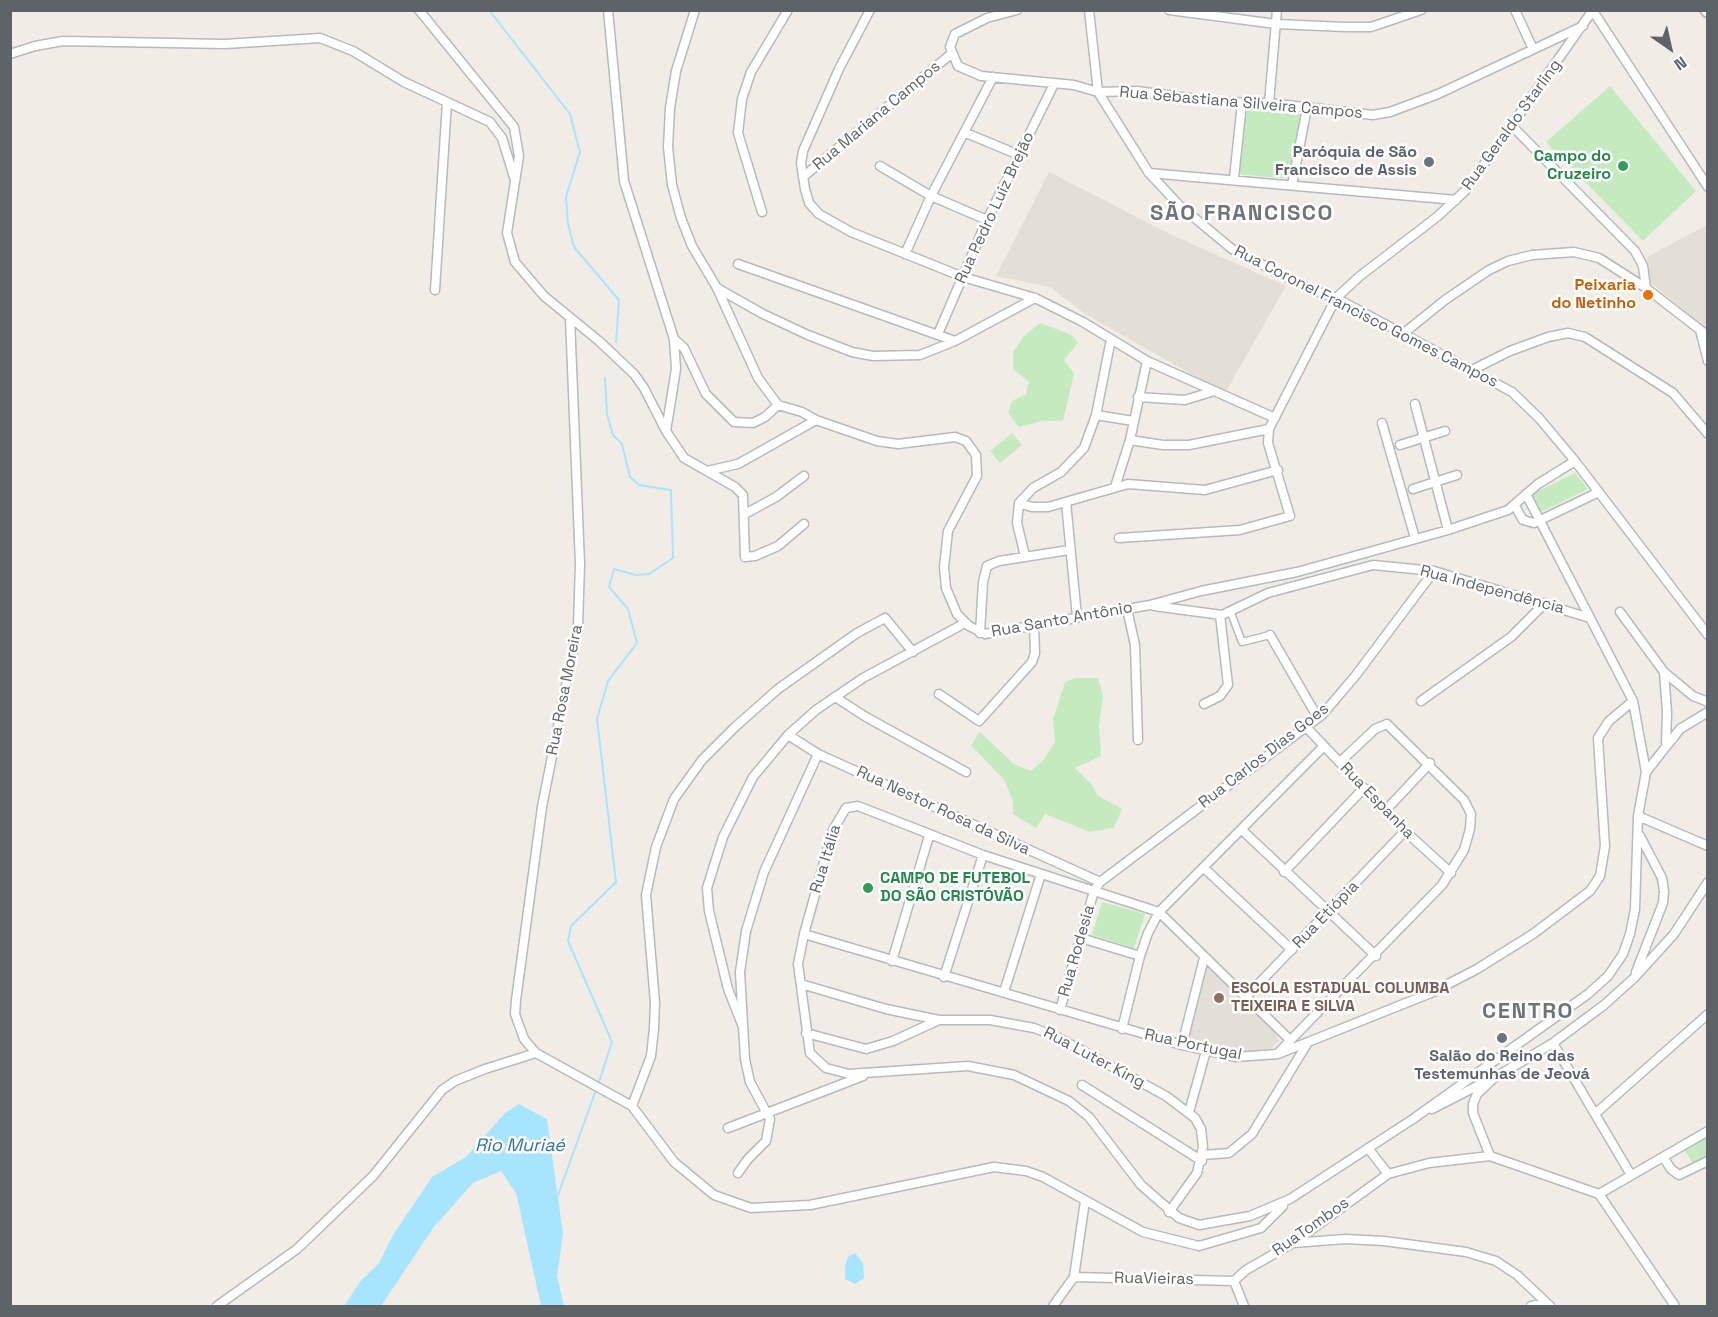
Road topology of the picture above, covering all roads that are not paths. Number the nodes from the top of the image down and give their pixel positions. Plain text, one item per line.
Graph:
1 (419, 10) edge
2 (608, 10) edge
3 (695, 10) edge
4 (788, 10) edge
5 (870, 10) edge
6 (1017, 10) edge
7 (1089, 10) edge
8 (1169, 10) edge
9 (1277, 10) edge
10 (1421, 10) edge
11 (1515, 10) edge
12 (1593, 11) edge
13 (1275, 24) junction
14 (1582, 26) junction
15 (1533, 49) junction
16 (10, 54) edge
17 (951, 54) junction
18 (993, 77) junction
19 (1054, 84) junction
20 (1098, 92) junction
21 (447, 102) junction
22 (1242, 103) junction
23 (1269, 103) junction
24 (1307, 108) junction
25 (1513, 127) junction
26 (966, 133) junction
27 (1019, 155) junction
28 (880, 166) dead end
29 (1149, 173) junction
30 (802, 177) junction
31 (1234, 178) junction
32 (515, 180) junction
33 (1292, 185) junction
34 (1707, 187) edge
35 (932, 196) junction
36 (1456, 200) junction
37 (762, 212) dead end
38 (987, 220) junction
39 (905, 254) junction
40 (738, 264) dead end
41 (963, 278) junction
42 (717, 288) junction
43 (1646, 288) junction
44 (435, 290) dead end
45 (1035, 298) junction
46 (1336, 298) junction
47 (570, 318) junction
48 (1404, 333) junction
49 (1704, 333) edge
50 (938, 334) junction
51 (674, 339) junction
52 (1111, 339) junction
53 (956, 341) junction
54 (1707, 357) edge
55 (1147, 361) junction
56 (1472, 370) junction
57 (1211, 392) junction
58 (1138, 397) junction
59 (1415, 404) dead end
60 (777, 405) junction
61 (1095, 415) junction
62 (1275, 418) junction
63 (816, 420) junction
64 (1133, 421) junction
65 (1382, 423) dead end
66 (1269, 429) junction
67 (666, 431) junction
68 (1445, 431) dead end
69 (1707, 434) edge
70 (1424, 438) junction
71 (1130, 440) junction
72 (1400, 445) dead end
73 (1575, 461) junction
74 (1278, 470) junction
75 (707, 471) junction
76 (1457, 475) dead end
77 (804, 476) dead end
78 (1436, 482) junction
79 (1115, 487) junction
80 (1413, 489) dead end
81 (1599, 492) junction
82 (1526, 494) junction
83 (1066, 502) junction
84 (1019, 503) junction
85 (1515, 506) junction
86 (745, 514) junction
87 (1539, 521) junction
88 (804, 524) dead end
89 (1448, 530) junction
90 (1119, 538) dead end
91 (1415, 538) junction
92 (1069, 550) junction
93 (1025, 556) junction
94 (1434, 571) junction
95 (1187, 595) junction
96 (1545, 603) junction
97 (1150, 605) junction
98 (1127, 609) junction
99 (1188, 611) junction
100 (1620, 612) dead end
101 (1231, 613) junction
102 (1220, 615) junction
103 (1077, 617) junction
104 (1590, 618) junction
105 (965, 623) junction
106 (1034, 625) junction
107 (980, 633) junction
108 (1270, 634) joint
109 (1707, 635) edge
110 (913, 652) junction
111 (1664, 672) junction
112 (939, 694) dead end
113 (835, 697) junction
114 (1421, 701) dead end
115 (1633, 701) junction
116 (1707, 702) edge
117 (1204, 704) dead end
118 (1707, 712) edge
119 (1318, 718) junction
120 (1305, 726) junction
121 (788, 735) junction
122 (1138, 740) dead end
123 (1665, 744) junction
124 (1324, 746) junction
125 (818, 754) junction
126 (1340, 762) junction
127 (1430, 763) junction
128 (966, 772) dead end
129 (1646, 772) junction
130 (1364, 788) junction
131 (1386, 810) junction
132 (1638, 816) junction
133 (1242, 830) junction
134 (1405, 831) junction
135 (1639, 834) junction
136 (929, 836) junction
137 (1707, 846) edge
138 (982, 855) junction
139 (1204, 868) junction
140 (1284, 872) junction
141 (1451, 873) junction
142 (1041, 874) junction
143 (1100, 882) junction
144 (1707, 882) edge
145 (1094, 891) junction
146 (1159, 912) junction
147 (1329, 912) junction
148 (804, 934) junction
149 (1081, 938) junction
150 (1292, 950) junction
151 (1140, 956) junction
152 (1376, 956) junction
153 (1204, 958) junction
154 (892, 961) junction
155 (944, 977) junction
156 (1634, 978) junction
157 (801, 984) junction
158 (1004, 992) junction
159 (1245, 998) junction
160 (1060, 1011) junction
161 (1707, 1014) edge
162 (939, 1020) junction
163 (743, 1027) junction
164 (1122, 1029) junction
165 (806, 1033) junction
166 (1290, 1040) junction
167 (1553, 1043) junction
168 (1307, 1044) junction
169 (1182, 1045) junction
170 (1206, 1051) junction
171 (536, 1053) junction
172 (1278, 1054) junction
173 (867, 1075) junction
174 (1494, 1077) junction
175 (1082, 1084) dead end
176 (632, 1106) junction
177 (1189, 1112) junction
178 (1596, 1113) junction
179 (769, 1114) junction
180 (1413, 1119) junction
181 (728, 1128) dead end
182 (1707, 1131) edge
183 (1368, 1148) junction
184 (1490, 1156) junction
185 (1663, 1157) junction
186 (1202, 1158) junction
187 (1707, 1161) edge
188 (738, 1173) dead end
189 (1388, 1174) junction
190 (1631, 1175) junction
191 (1599, 1194) junction
192 (1290, 1200) junction
193 (1085, 1201) junction
194 (1169, 1212) junction
195 (1293, 1243) junction
196 (1074, 1277) junction
197 (1234, 1281) junction
198 (1548, 1304) edge
199 (217, 1306) edge
200 (1053, 1306) edge
201 (1244, 1306) edge
202 (1531, 1306) edge
203 (1675, 1306) edge

1 - 32 street
2 - 51 street
3 - 42 street
4 - 37 street
5 - 30 street
6 - 17 street
7 - 20 street, Rua Coronel Francisco Gomes Campos
8 - 13 street
9 - 13 street
10 - 13 street
11 - 15 street
12 - 14 street, Rua Geraldo Starling
12 - 34 street
13 - 23 street
14 - 15 street, Rua Sebastiana Silveira Campos
14 - 25 street, Rua Geraldo Starling
15 - 24 street, Rua Sebastiana Silveira Campos
16 - 21 street
17 - 18 street, Rua Sebastiana Silveira Campos
17 - 30 street, Rua Mariana Campos
18 - 19 street, Rua Sebastiana Silveira Campos
18 - 26 street
19 - 20 street, Rua Sebastiana Silveira Campos
19 - 27 street, Rua Pedro Luiz Brejão
20 - 22 street, Rua Sebastiana Silveira Campos
20 - 29 street, Rua Coronel Francisco Gomes Campos
21 - 32 street
21 - 44 street
22 - 23 street, Rua Sebastiana Silveira Campos
22 - 31 street
23 - 24 street, Rua Sebastiana Silveira Campos
24 - 33 street
25 - 36 street, Rua Geraldo Starling
25 - 43 street
26 - 27 street
26 - 35 street
27 - 38 street, Rua Pedro Luiz Brejão
28 - 35 street
29 - 31 street
29 - 46 street, Rua Coronel Francisco Gomes Campos
30 - 39 street
31 - 33 street
32 - 47 street
33 - 36 street
35 - 38 street
35 - 39 street
36 - 46 street, Rua Geraldo Starling
38 - 41 street, Rua Pedro Luiz Brejão
39 - 41 street
40 - 50 street
41 - 45 street
41 - 50 street, Rua Pedro Luiz Brejão
42 - 53 street
42 - 60 street
43 - 48 street
43 - 49 street
45 - 52 street
45 - 53 street
46 - 48 street, Rua Coronel Francisco Gomes Campos
46 - 62 street
47 - 67 street
47 - 171 street, Rua Rosa Moreira
48 - 56 street, Rua Coronel Francisco Gomes Campos
49 - 54 street
50 - 53 street
51 - 60 street
51 - 67 street
52 - 55 street
52 - 61 street
55 - 57 street
55 - 58 street
56 - 69 street
56 - 73 street, Rua Coronel Francisco Gomes Campos
57 - 58 street
57 - 62 street
58 - 64 street
59 - 70 street
60 - 63 street
61 - 64 street
61 - 84 street
62 - 66 street
63 - 75 street
63 - 105 street, Rua Santo Antônio
64 - 71 street
65 - 91 street
66 - 71 street
66 - 74 street
67 - 75 street
68 - 70 street
70 - 72 street
70 - 78 street
71 - 79 street
73 - 81 street, Rua Coronel Francisco Gomes Campos
73 - 82 street
74 - 79 street
74 - 90 street
75 - 86 street
76 - 78 street
77 - 86 street
78 - 80 street
78 - 89 street
79 - 83 street
81 - 87 street
81 - 109 street, Rua Coronel Francisco Gomes Campos
82 - 85 street
82 - 87 street
83 - 84 street
83 - 92 street
84 - 93 street
85 - 87 street
85 - 89 street, Rua Santo Antônio
86 - 88 street
87 - 104 street
89 - 91 street, Rua Santo Antônio
91 - 95 street, Rua Santo Antônio
92 - 93 street
92 - 103 street
93 - 107 street
94 - 96 street, Rua Independência
94 - 101 street, Rua Independência
94 - 119 street, Rua Carlos Dias Goes
95 - 97 street, Rua Santo Antônio
95 - 99 street
96 - 104 street, Rua Independência
96 - 114 street
97 - 98 street, Rua Santo Antônio
97 - 99 street, Rua Independência
98 - 103 street, Rua Santo Antônio
98 - 122 street
99 - 102 street, Rua Independência
100 - 111 street
101 - 102 street, Rua Independência
101 - 108 street
102 - 117 street
103 - 106 street, Rua Santo Antônio
104 - 115 street
105 - 107 street, Rua Santo Antônio
105 - 110 street
106 - 107 street, Rua Santo Antônio
106 - 112 street
108 - 119 street
110 - 113 street
110 - 176 street
111 - 116 street
111 - 123 street
113 - 121 street
113 - 128 street
115 - 129 street
115 - 168 street, Rua Portugal
118 - 123 street
119 - 120 street, Rua Carlos Dias Goes
120 - 124 street, Rua Espanha
120 - 143 street, Rua Carlos Dias Goes
121 - 125 street, Rua Nestor Rosa da Silva
121 - 163 street
123 - 129 street
124 - 126 street, Rua Espanha
124 - 133 street
125 - 143 street, Rua Nestor Rosa da Silva
125 - 163 street
126 - 127 street
126 - 130 street, Rua Espanha
127 - 131 street
127 - 141 street
129 - 132 street
130 - 131 street, Rua Espanha
130 - 140 street
131 - 134 street, Rua Espanha
132 - 135 street
132 - 137 street
133 - 139 street
133 - 140 street
134 - 141 street, Rua Espanha
134 - 147 street, Rua Etiópia
135 - 156 street
135 - 180 street
136 - 138 street, Rua Itália
136 - 148 street, Rua Itália
136 - 154 street
138 - 142 street, Rua Itália
138 - 155 street
139 - 146 street
139 - 150 street
140 - 147 street
141 - 152 street
142 - 145 street, Rua Itália
142 - 158 street
143 - 145 street, Rua Carlos Dias Goes
144 - 156 street
145 - 146 street, Rua Itália
145 - 149 street, Rua Rodesia
146 - 151 street
146 - 153 street
147 - 150 street, Rua Etiópia
147 - 152 street
148 - 154 street, Rua Portugal
148 - 157 street, Rua Itália
149 - 151 street
149 - 160 street, Rua Rodesia
150 - 159 street, Rua Etiópia
151 - 164 street
152 - 166 street
153 - 159 street
153 - 169 street
154 - 155 street, Rua Portugal
155 - 158 street, Rua Portugal
156 - 167 street
157 - 162 street, Rua Luter King
157 - 165 street, Rua Itália
158 - 160 street, Rua Portugal
159 - 166 street
160 - 164 street, Rua Portugal
161 - 178 street
162 - 165 street, Rua Luter King
162 - 177 street, Rua Luter King
163 - 179 street
164 - 169 street, Rua Portugal
165 - 173 street, Rua Itália
166 - 172 street
167 - 174 street
167 - 178 street
168 - 172 street, Rua Portugal
168 - 186 street
169 - 170 street, Rua Portugal
170 - 172 street, Rua Portugal
170 - 177 street
171 - 176 street
171 - 199 street
173 - 179 street
173 - 194 street, Rua Itália
174 - 180 street
174 - 184 street
175 - 186 street
176 - 193 street
177 - 186 street
178 - 190 street
179 - 181 street
179 - 188 street
180 - 183 street
182 - 185 street
183 - 189 street
183 - 192 street
184 - 189 street
184 - 191 street
185 - 187 street
185 - 190 street
186 - 194 street
189 - 195 street, RuaTombos
190 - 191 street
191 - 203 street
192 - 193 street
192 - 194 street
193 - 196 street
195 - 197 street, RuaTombos
195 - 198 street
196 - 197 street, RuaVieiras
196 - 200 street
197 - 201 street
198 - 202 street

